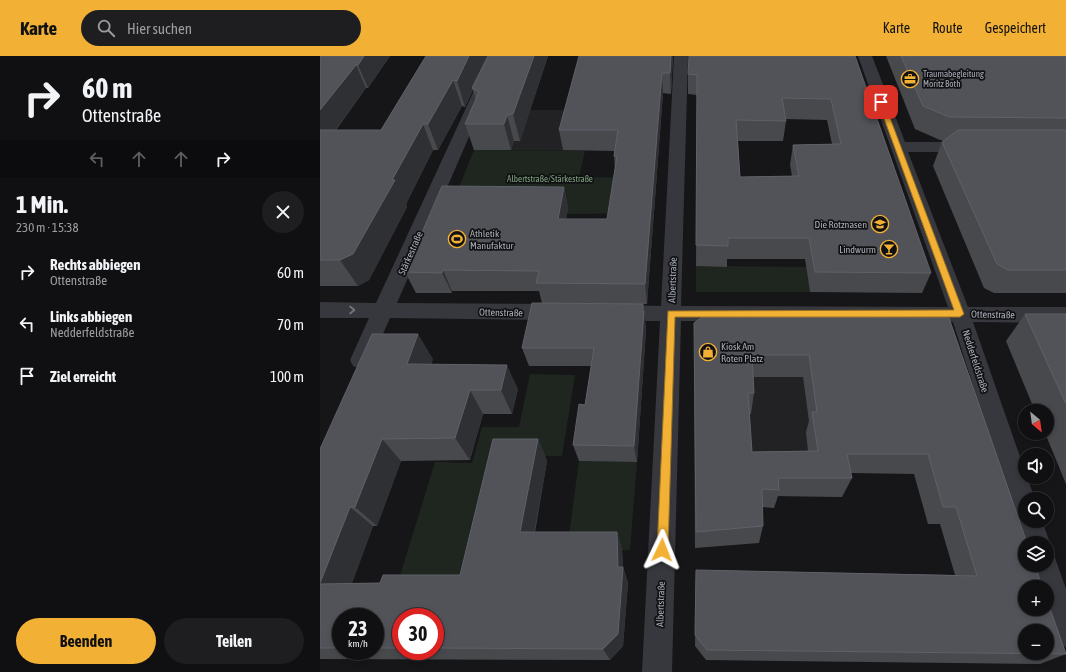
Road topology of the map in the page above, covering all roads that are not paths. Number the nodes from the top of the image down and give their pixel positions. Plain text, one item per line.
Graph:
1 (497, 56) edge
2 (681, 56) edge
3 (865, 56) edge
4 (898, 147) junction
5 (990, 147) edge
6 (320, 310) edge
7 (384, 310) junction
8 (671, 314) junction
9 (960, 314) junction
10 (1066, 315) edge
11 (353, 378) edge
12 (1019, 492) edge
13 (1046, 572) edge
14 (1066, 632) edge
15 (657, 672) edge

1 - 7 street, Stärkestraße
2 - 8 street, Albertstraße
3 - 4 street, Nedderfeldstraße
4 - 5 street
4 - 9 street, Nedderfeldstraße
6 -> 7 street, Ottenstraße
7 - 8 street, Ottenstraße
7 - 11 street, Stärkestraße
8 - 9 street, Ottenstraße
8 - 15 street, Albertstraße
9 - 10 street, Ottenstraße
9 - 12 street, Nedderfeldstraße
13 - 14 street

